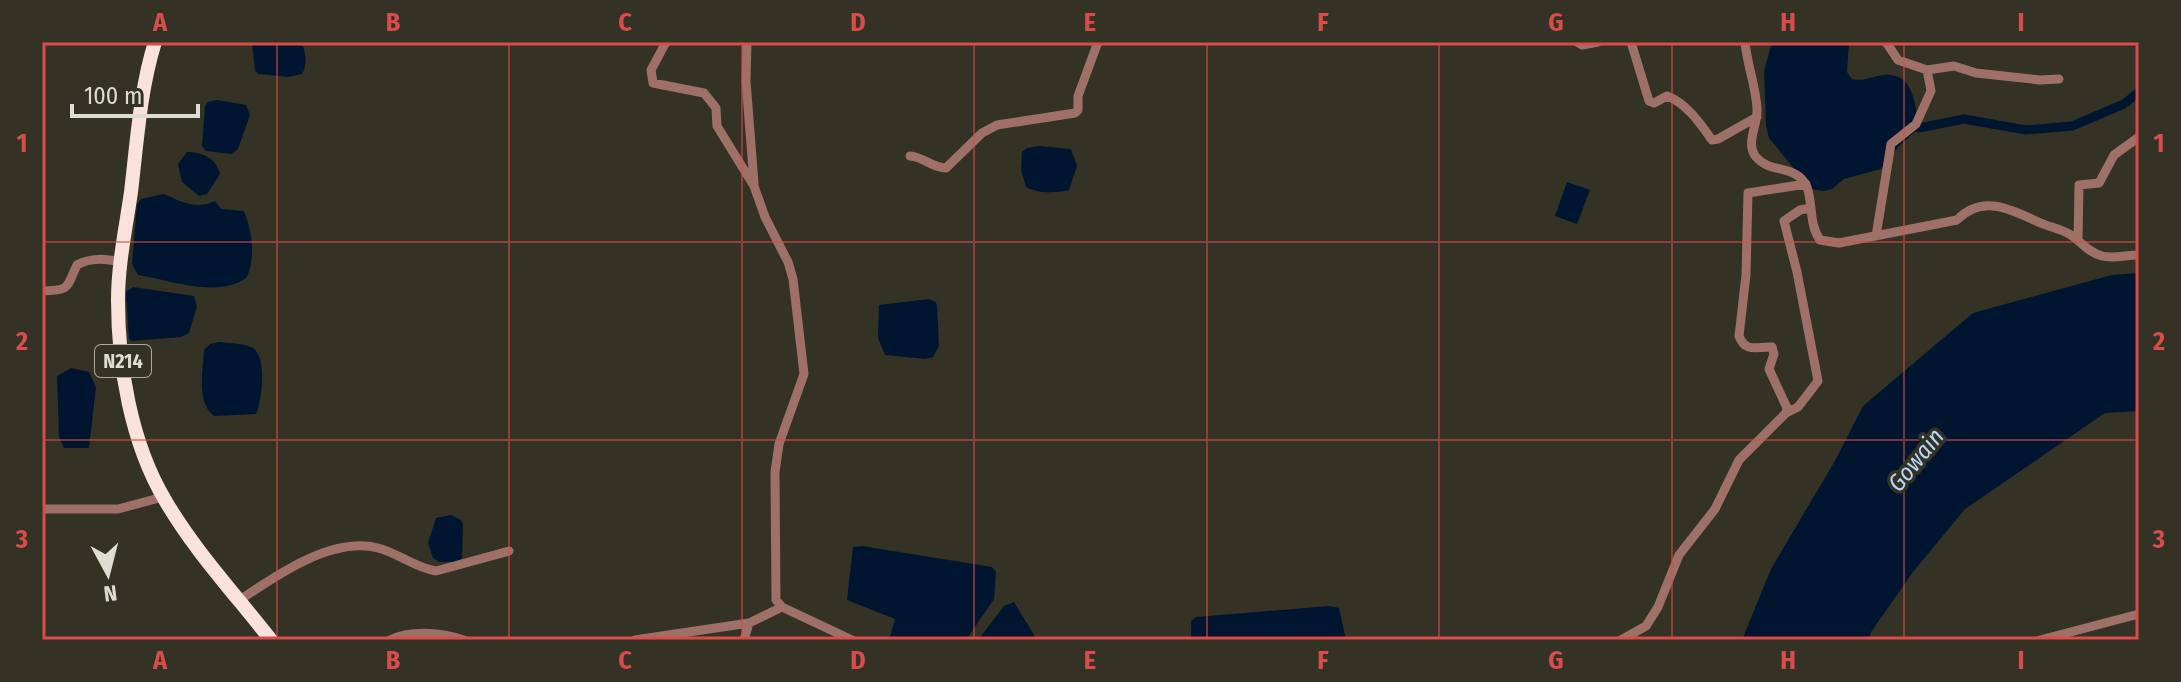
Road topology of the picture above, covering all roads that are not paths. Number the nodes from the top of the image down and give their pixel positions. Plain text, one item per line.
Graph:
1 (155, 42) edge
2 (666, 42) edge
3 (747, 42) edge
4 (1098, 42) edge
5 (1577, 42) edge
6 (1598, 42) edge
7 (1631, 42) edge
8 (1745, 42) edge
9 (1886, 42) edge
10 (1927, 70) junction
11 (2059, 79) dead end
12 (1757, 117) junction
13 (2139, 137) edge
14 (910, 156) dead end
15 (1806, 184) junction
16 (754, 186) junction
17 (1811, 208) junction
18 (1876, 236) junction
19 (2078, 240) junction
20 (2139, 255) edge
21 (122, 262) junction
22 (42, 291) edge
23 (1786, 413) junction
24 (163, 497) junction
25 (42, 509) edge
26 (509, 551) dead end
27 (240, 600) junction
28 (782, 607) junction
29 (2139, 614) edge
30 (749, 623) junction
31 (271, 640) edge
32 (390, 640) edge
33 (464, 640) edge
34 (635, 640) edge
35 (744, 640) edge
36 (852, 640) edge
37 (1621, 640) edge
38 (2040, 640) edge

1 - 21 highway, N214
2 - 16 street
3 - 16 street
4 - 14 street
5 - 6 street
7 - 12 street
8 - 12 street
9 - 10 street
10 - 11 street
10 - 18 street
12 - 15 street
13 - 19 street
15 - 17 street
15 - 23 street
16 - 28 street
17 - 18 street
17 - 23 street
18 - 19 street
19 - 20 street
21 - 22 street
21 - 24 highway, N214
23 - 37 street
24 - 25 street
24 - 27 highway, N214
26 - 27 street
27 - 31 highway, N214
28 - 30 street
28 - 36 street
29 - 38 street
30 - 34 street
30 - 35 street
32 - 33 street

